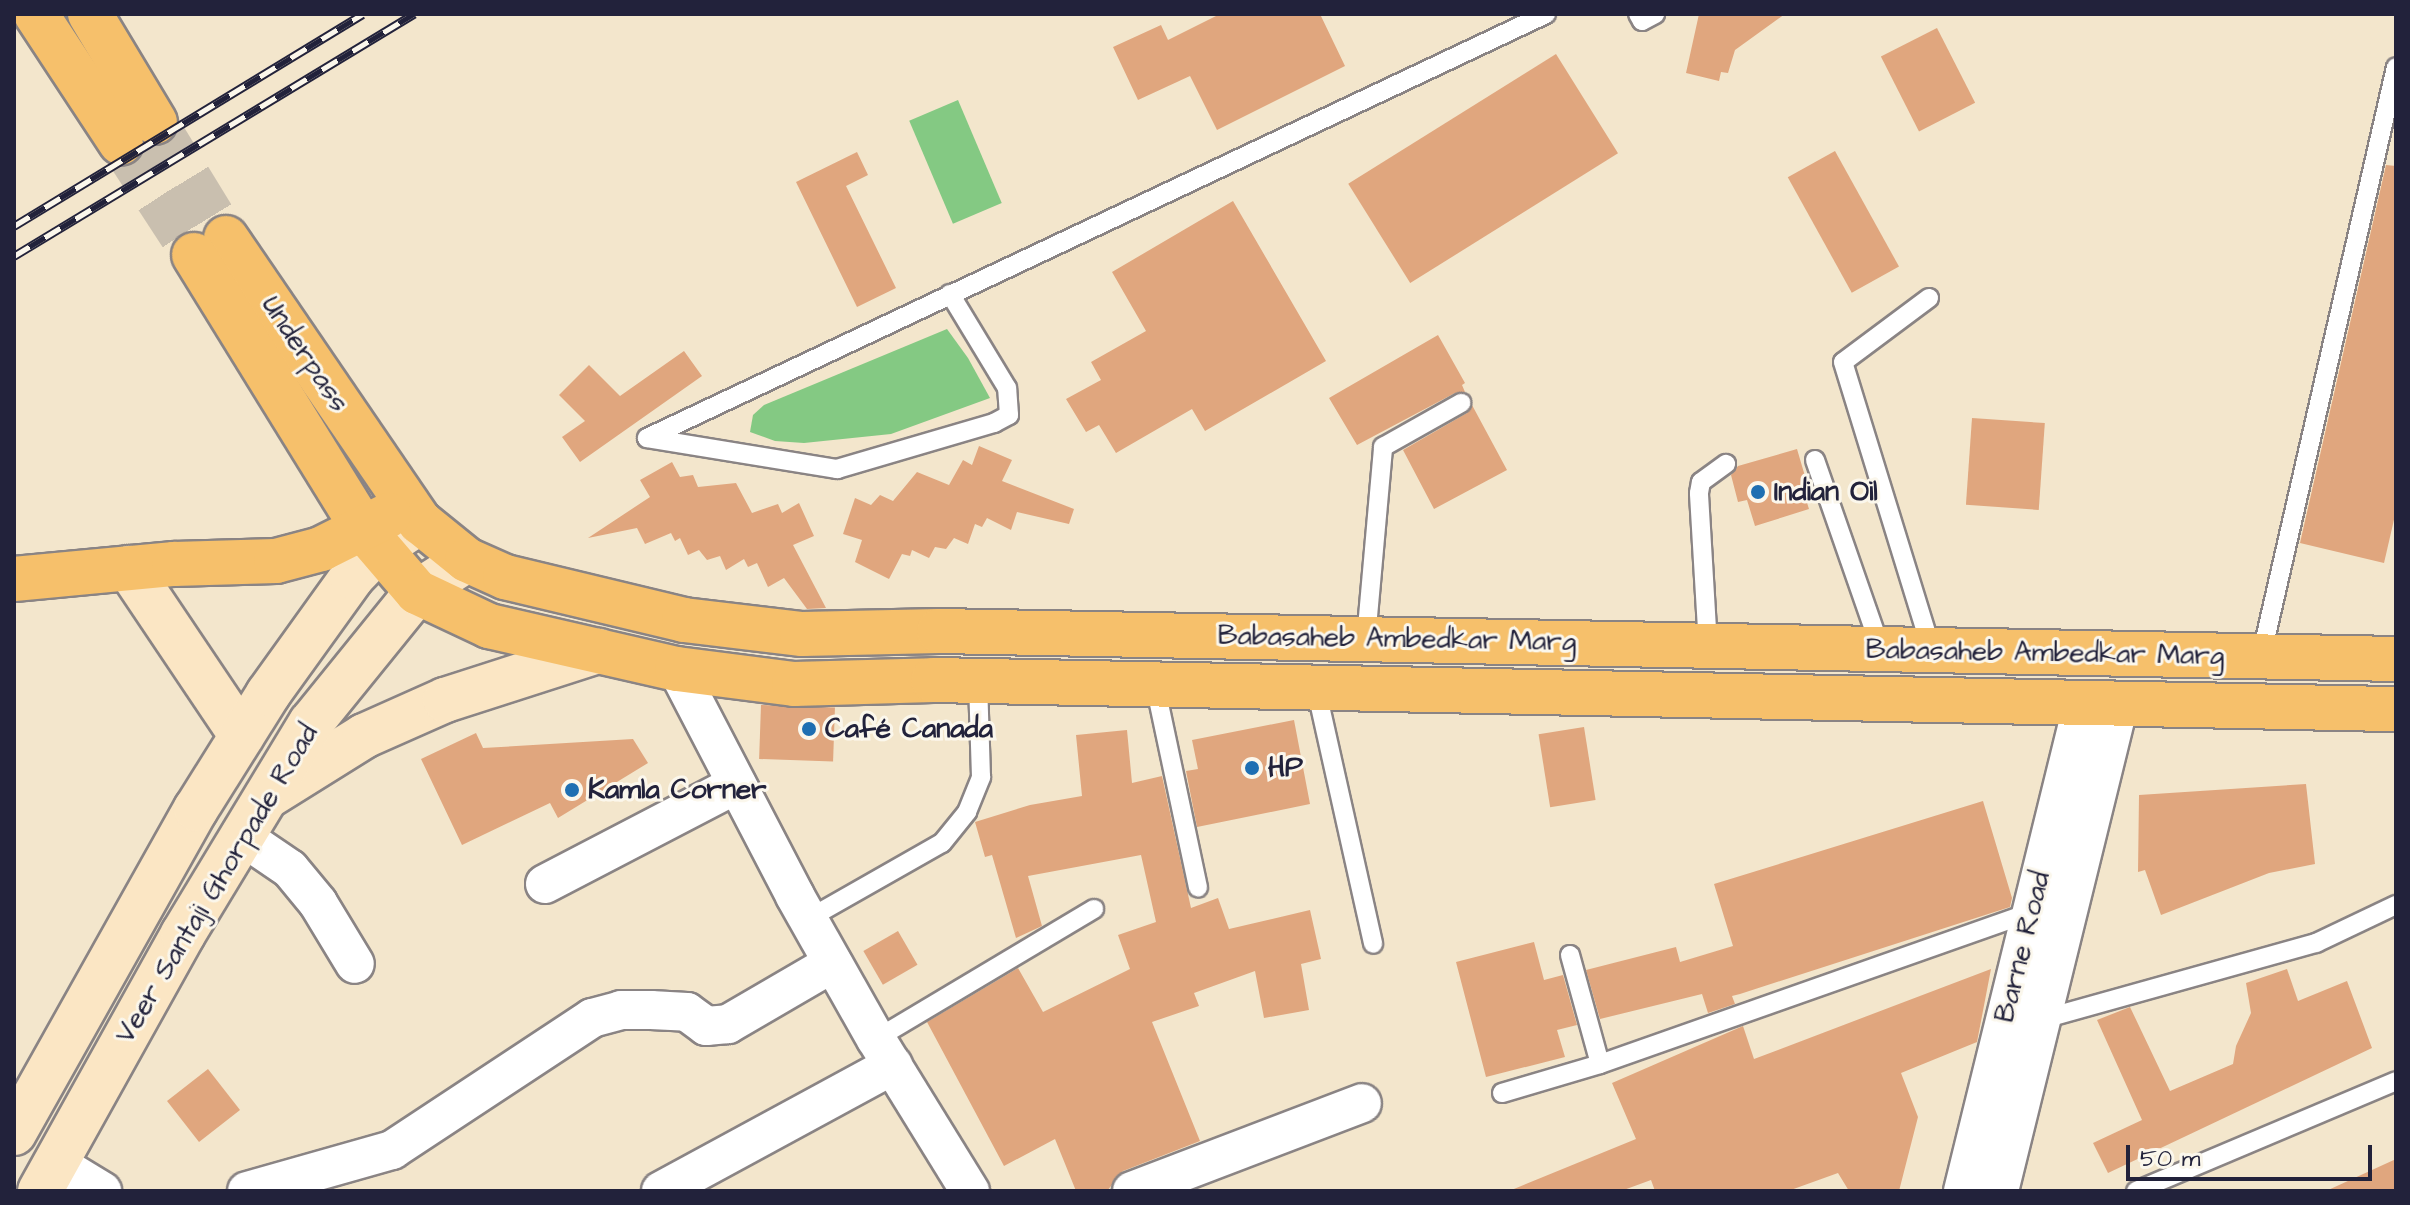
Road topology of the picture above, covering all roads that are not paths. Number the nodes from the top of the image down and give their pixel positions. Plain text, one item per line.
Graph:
1 (36, 14) edge
2 (90, 14) edge
3 (1546, 14) edge
4 (1638, 14) edge
5 (1655, 14) edge
6 (2396, 67) edge
7 (950, 294) junction
8 (1929, 298) dead end
9 (1461, 403) dead end
10 (1815, 460) dead end
11 (1726, 464) dead end
12 (335, 479) junction
13 (404, 499) junction
14 (365, 552) junction
15 (467, 560) junction
16 (221, 562) junction
17 (129, 568) junction
18 (14, 579) edge
19 (417, 592) junction
20 (1366, 639) junction
21 (1708, 646) junction
22 (1881, 649) junction
23 (598, 651) junction
24 (1932, 651) junction
25 (2261, 657) junction
26 (2396, 659) edge
27 (677, 669) junction
28 (978, 681) junction
29 (1155, 685) junction
30 (1316, 688) junction
31 (2101, 704) junction
32 (2396, 709) edge
33 (242, 736) junction
34 (737, 784) junction
35 (251, 817) junction
36 (545, 884) dead end
37 (1198, 887) dead end
38 (2396, 905) edge
39 (1094, 909) dead end
40 (2032, 912) junction
41 (808, 919) junction
42 (1373, 944) dead end
43 (1570, 955) dead end
44 (833, 963) junction
45 (355, 964) dead end
46 (2040, 1020) junction
47 (885, 1052) junction
48 (1600, 1064) junction
49 (2396, 1081) edge
50 (1502, 1093) dead end
51 (1362, 1103) dead end
52 (14, 1133) edge
53 (48, 1177) edge
54 (102, 1191) edge
55 (247, 1191) edge
56 (661, 1191) edge
57 (970, 1191) edge
58 (1132, 1191) edge
59 (1963, 1191) edge
60 (1999, 1191) edge
61 (2136, 1191) edge

1 - 2 main road
3 - 7 lane
4 - 5 lane
6 - 25 lane
7 - 7 lane
8 - 24 lane
9 - 20 lane
10 - 22 lane
11 - 21 lane
12 - 13 main road, Underpass
12 - 14 main road, Underpass
12 - 16 main road
13 - 14 main road
13 - 15 main road, Babasaheb Ambedkar Marg
14 - 16 main road
14 - 19 main road, Underpass
14 - 33 main road, Veer Santaji Ghorpade Road
15 - 19 main road, Veer Santaji Ghorpade Road
15 - 20 main road, Babasaheb Ambedkar Marg
16 - 17 main road
17 - 18 main road
17 - 33 main road
19 - 23 main road, Babasaheb Ambedkar Marg
19 - 35 main road, Veer Santaji Ghorpade Road
20 - 21 main road, Babasaheb Ambedkar Marg
21 - 22 main road, Babasaheb Ambedkar Marg
22 - 24 main road, Babasaheb Ambedkar Marg
23 - 27 main road, Babasaheb Ambedkar Marg
23 - 35 main road
24 - 25 main road, Babasaheb Ambedkar Marg
25 - 26 main road, Babasaheb Ambedkar Marg
27 - 28 main road, Babasaheb Ambedkar Marg
27 - 34 street
28 - 29 main road, Babasaheb Ambedkar Marg
28 - 41 lane
29 - 30 main road, Babasaheb Ambedkar Marg
29 - 37 lane
30 - 31 main road, Babasaheb Ambedkar Marg
30 - 42 lane
31 - 32 main road, Babasaheb Ambedkar Marg
31 - 40 street, Barne Road
31 - 46 street, Barne Road
33 - 52 main road, Veer Santaji Ghorpade Road
34 - 36 street
34 - 41 street
35 - 45 street
35 - 53 main road, Veer Santaji Ghorpade Road
38 - 46 lane
39 - 47 lane
40 - 48 lane
40 - 59 street, Barne Road
41 - 44 street
43 - 48 lane
44 - 47 street
44 - 55 street
46 - 60 street, Barne Road
47 - 56 street
47 - 57 street
48 - 50 lane
49 - 61 lane
51 - 58 street
53 - 54 street

